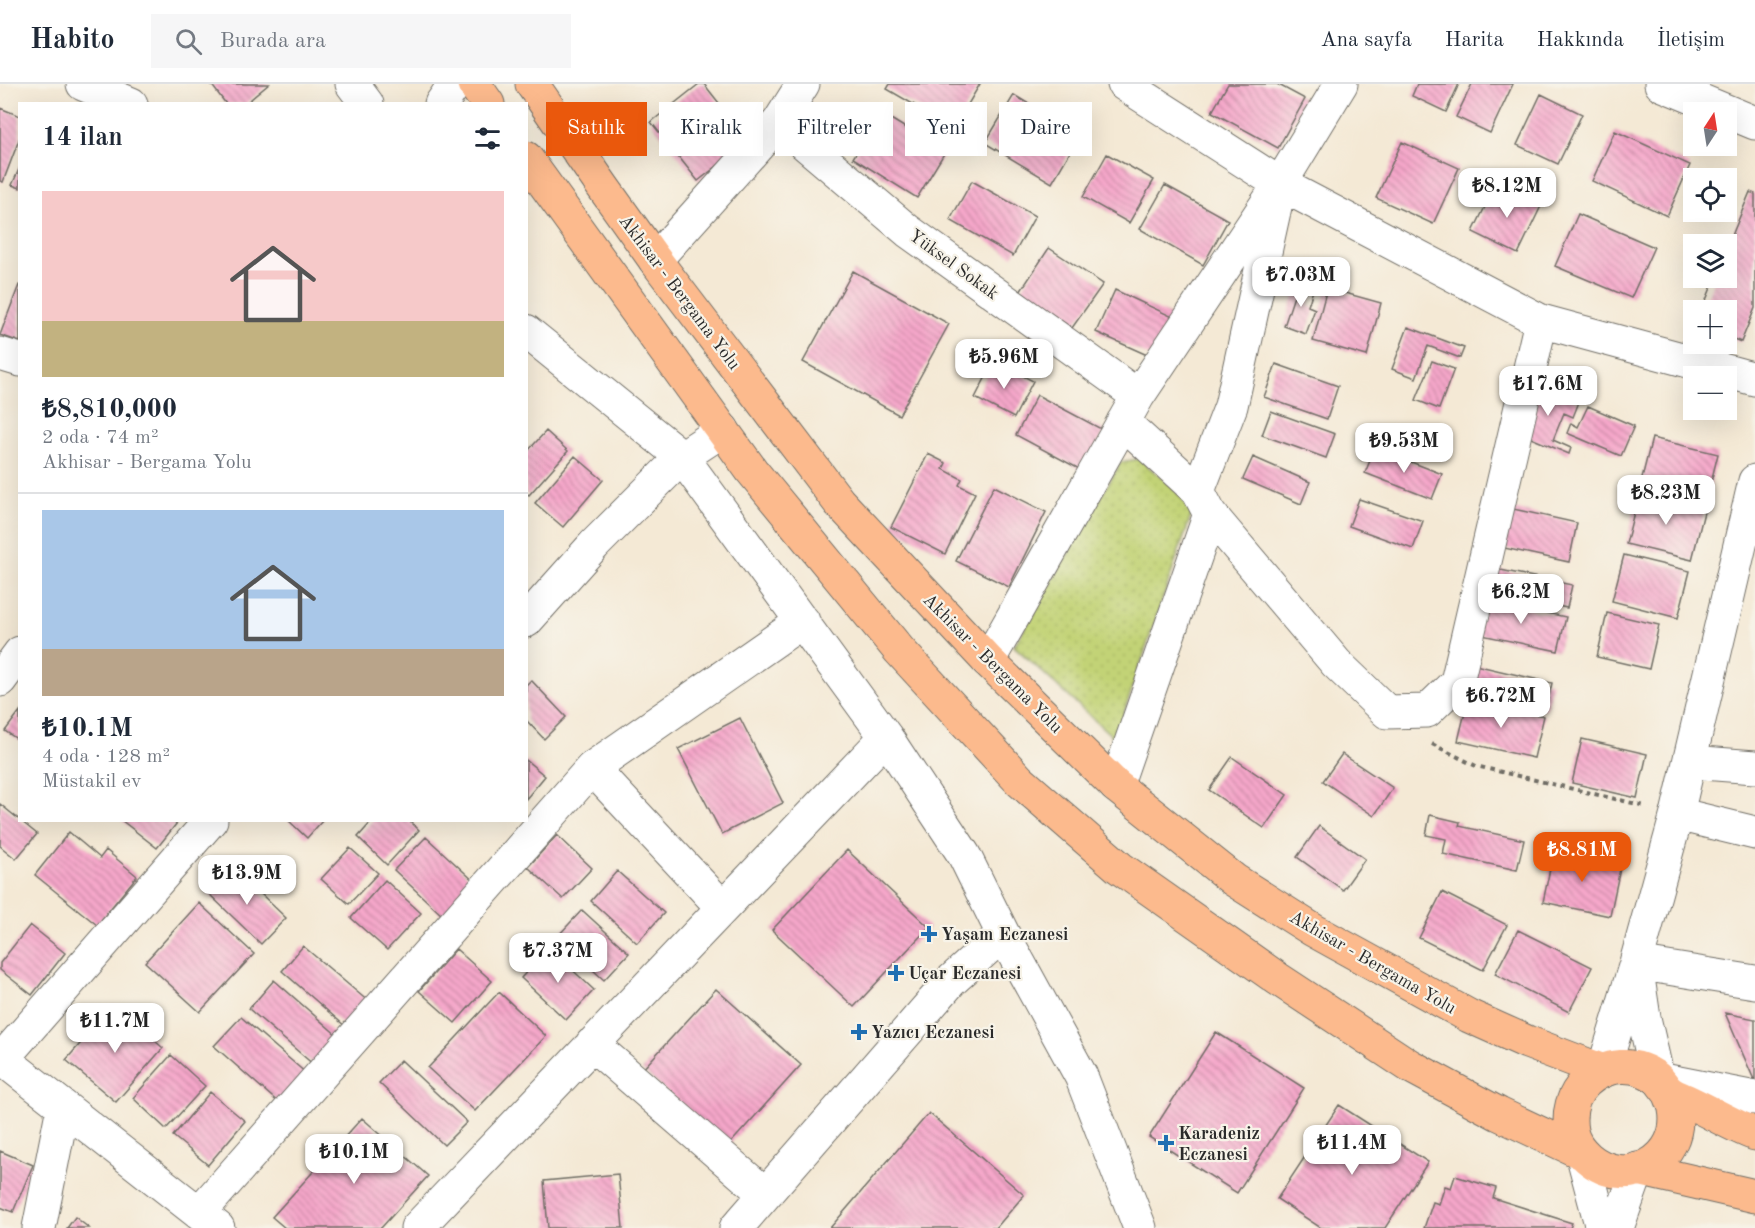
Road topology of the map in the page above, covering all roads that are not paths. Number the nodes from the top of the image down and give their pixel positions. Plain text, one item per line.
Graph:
1 (83, 84) edge
2 (352, 84) edge
3 (455, 84) edge
4 (474, 84) edge
5 (532, 84) edge
6 (1124, 84) edge
7 (1341, 84) edge
8 (1661, 84) edge
9 (791, 97) edge
10 (126, 102) edge
11 (366, 102) edge
12 (442, 102) edge
13 (487, 102) edge
14 (1755, 123) edge
15 (528, 161) edge
16 (1280, 184) junction
17 (655, 260) junction
18 (1541, 321) junction
19 (528, 333) edge
20 (0, 354) edge
21 (18, 359) edge
22 (1755, 379) edge
23 (1130, 409) junction
24 (723, 430) junction
25 (682, 457) junction
26 (1755, 481) edge
27 (1204, 502) junction
28 (528, 619) edge
29 (803, 621) junction
30 (18, 656) edge
31 (988, 661) junction
32 (0, 680) edge
33 (886, 737) junction
34 (1690, 762) junction
35 (1755, 766) edge
36 (592, 768) junction
37 (1116, 786) junction
38 (1677, 814) junction
39 (209, 822) edge
40 (1755, 833) edge
41 (722, 907) junction
42 (1003, 933) junction
43 (1636, 963) junction
44 (1755, 982) edge
45 (592, 1044) junction
46 (1, 1058) edge
47 (1603, 1071) junction
48 (1663, 1085) junction
49 (1755, 1098) edge
50 (63, 1107) junction
51 (1755, 1134) edge
52 (1582, 1154) junction
53 (1638, 1169) junction
54 (765, 1194) junction
55 (1755, 1196) edge
56 (208, 1221) edge
57 (39, 1228) edge
58 (417, 1228) edge
59 (736, 1228) edge
60 (1140, 1228) edge
61 (1602, 1228) edge
62 (1617, 1228) edge

1 - 10 street
2 - 11 street
3 - 12 street
4 - 13 main road
5 - 17 main road, Akhisar - Bergama Yolu
6 - 16 street
7 - 16 street
8 - 14 street
9 - 17 street
9 - 23 street, Yüksel Sokak
15 - 24 main road
16 - 18 street
16 - 23 street
16 - 27 street
17 - 31 main road, Akhisar - Bergama Yolu
18 - 22 street
18 - 27 street, Yüksel Sokak
19 - 25 street
20 - 21 street
23 - 27 street, Yüksel Sokak
23 - 31 street
24 - 25 street
24 - 52 main road
25 - 28 street
25 - 29 street
26 - 34 street
27 - 37 street
29 - 33 street
29 - 36 street
30 - 32 street
31 - 37 main road, Akhisar - Bergama Yolu
33 - 41 street
33 - 42 street
34 - 35 street
34 - 38 street
36 - 41 street
36 - 56 street
37 - 47 main road, Akhisar - Bergama Yolu
38 - 40 street
38 - 43 street
39 - 46 street
41 - 45 street
42 - 54 street
42 - 60 street
43 - 44 street
43 - 47 street
43 - 48 street
45 - 54 street
45 - 58 street
46 - 50 street
47 - 48 main road, Akhisar - Bergama Yolu
47 - 52 main road, Akhisar - Bergama Yolu
48 - 49 street
48 - 51 main road, Akhisar - Bergama Yolu
48 - 53 main road
50 - 56 street
50 - 57 street
52 - 53 main road
52 - 61 street
53 - 55 main road
53 - 62 street
54 - 59 street

